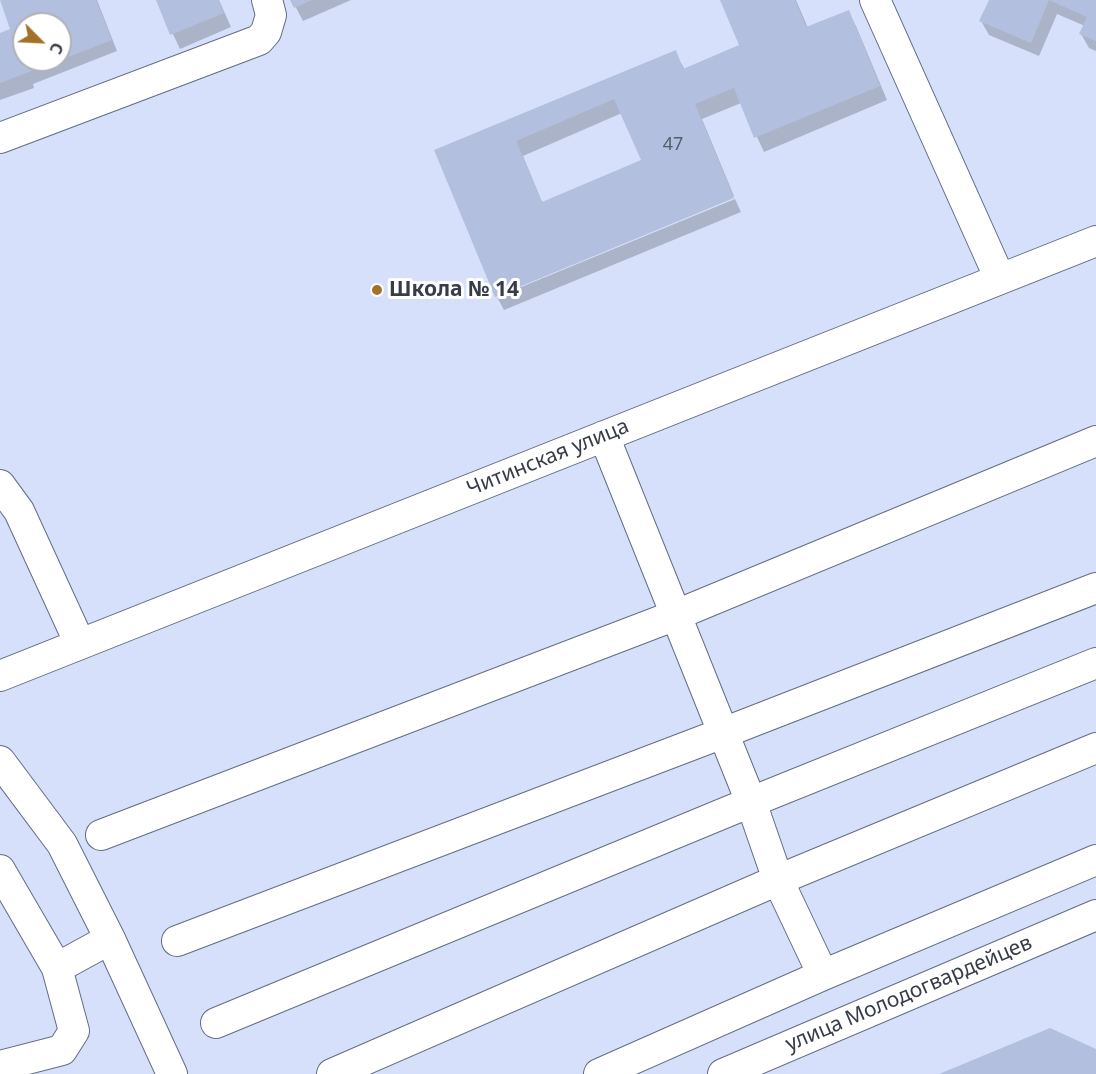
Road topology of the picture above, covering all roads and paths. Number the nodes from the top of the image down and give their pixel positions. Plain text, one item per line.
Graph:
1 (267, 0) edge
2 (875, 0) edge
3 (0, 138) edge
4 (1096, 241) edge
5 (1000, 279) junction
6 (604, 436) junction
7 (1096, 441) edge
8 (4, 498) edge
9 (1096, 588) edge
10 (676, 615) junction
11 (80, 644) junction
12 (1096, 663) edge
13 (0, 676) edge
14 (723, 733) junction
15 (1096, 748) edge
16 (0, 761) edge
17 (751, 802) junction
18 (101, 835) dead end
19 (1096, 860) edge
20 (0, 870) edge
21 (778, 880) junction
22 (1096, 915) edge
23 (110, 939) junction
24 (177, 941) dead end
25 (57, 968) junction
26 (823, 975) junction
27 (216, 1023) dead end
28 (0, 1066) edge
29 (172, 1074) edge
30 (332, 1074) edge
31 (599, 1074) edge
32 (723, 1074) edge

1 - 3 street
2 - 5 street
4 - 5 street, Читинская улица
5 - 6 street, Читинская улица
6 - 10 street
6 - 11 street, Читинская улица
7 - 10 street
8 - 11 street
9 - 14 street
10 - 14 street
10 - 18 street
11 - 13 street, Читинская улица
12 - 17 street
14 - 17 street
14 - 24 street
15 - 21 street
16 - 23 street
17 - 21 street
17 - 27 street
19 - 26 street
20 - 25 street
21 - 26 street
21 - 30 street
22 - 32 street, улица Молодогвардейцев
23 - 25 street
23 - 29 street
25 - 28 street
26 - 31 street

